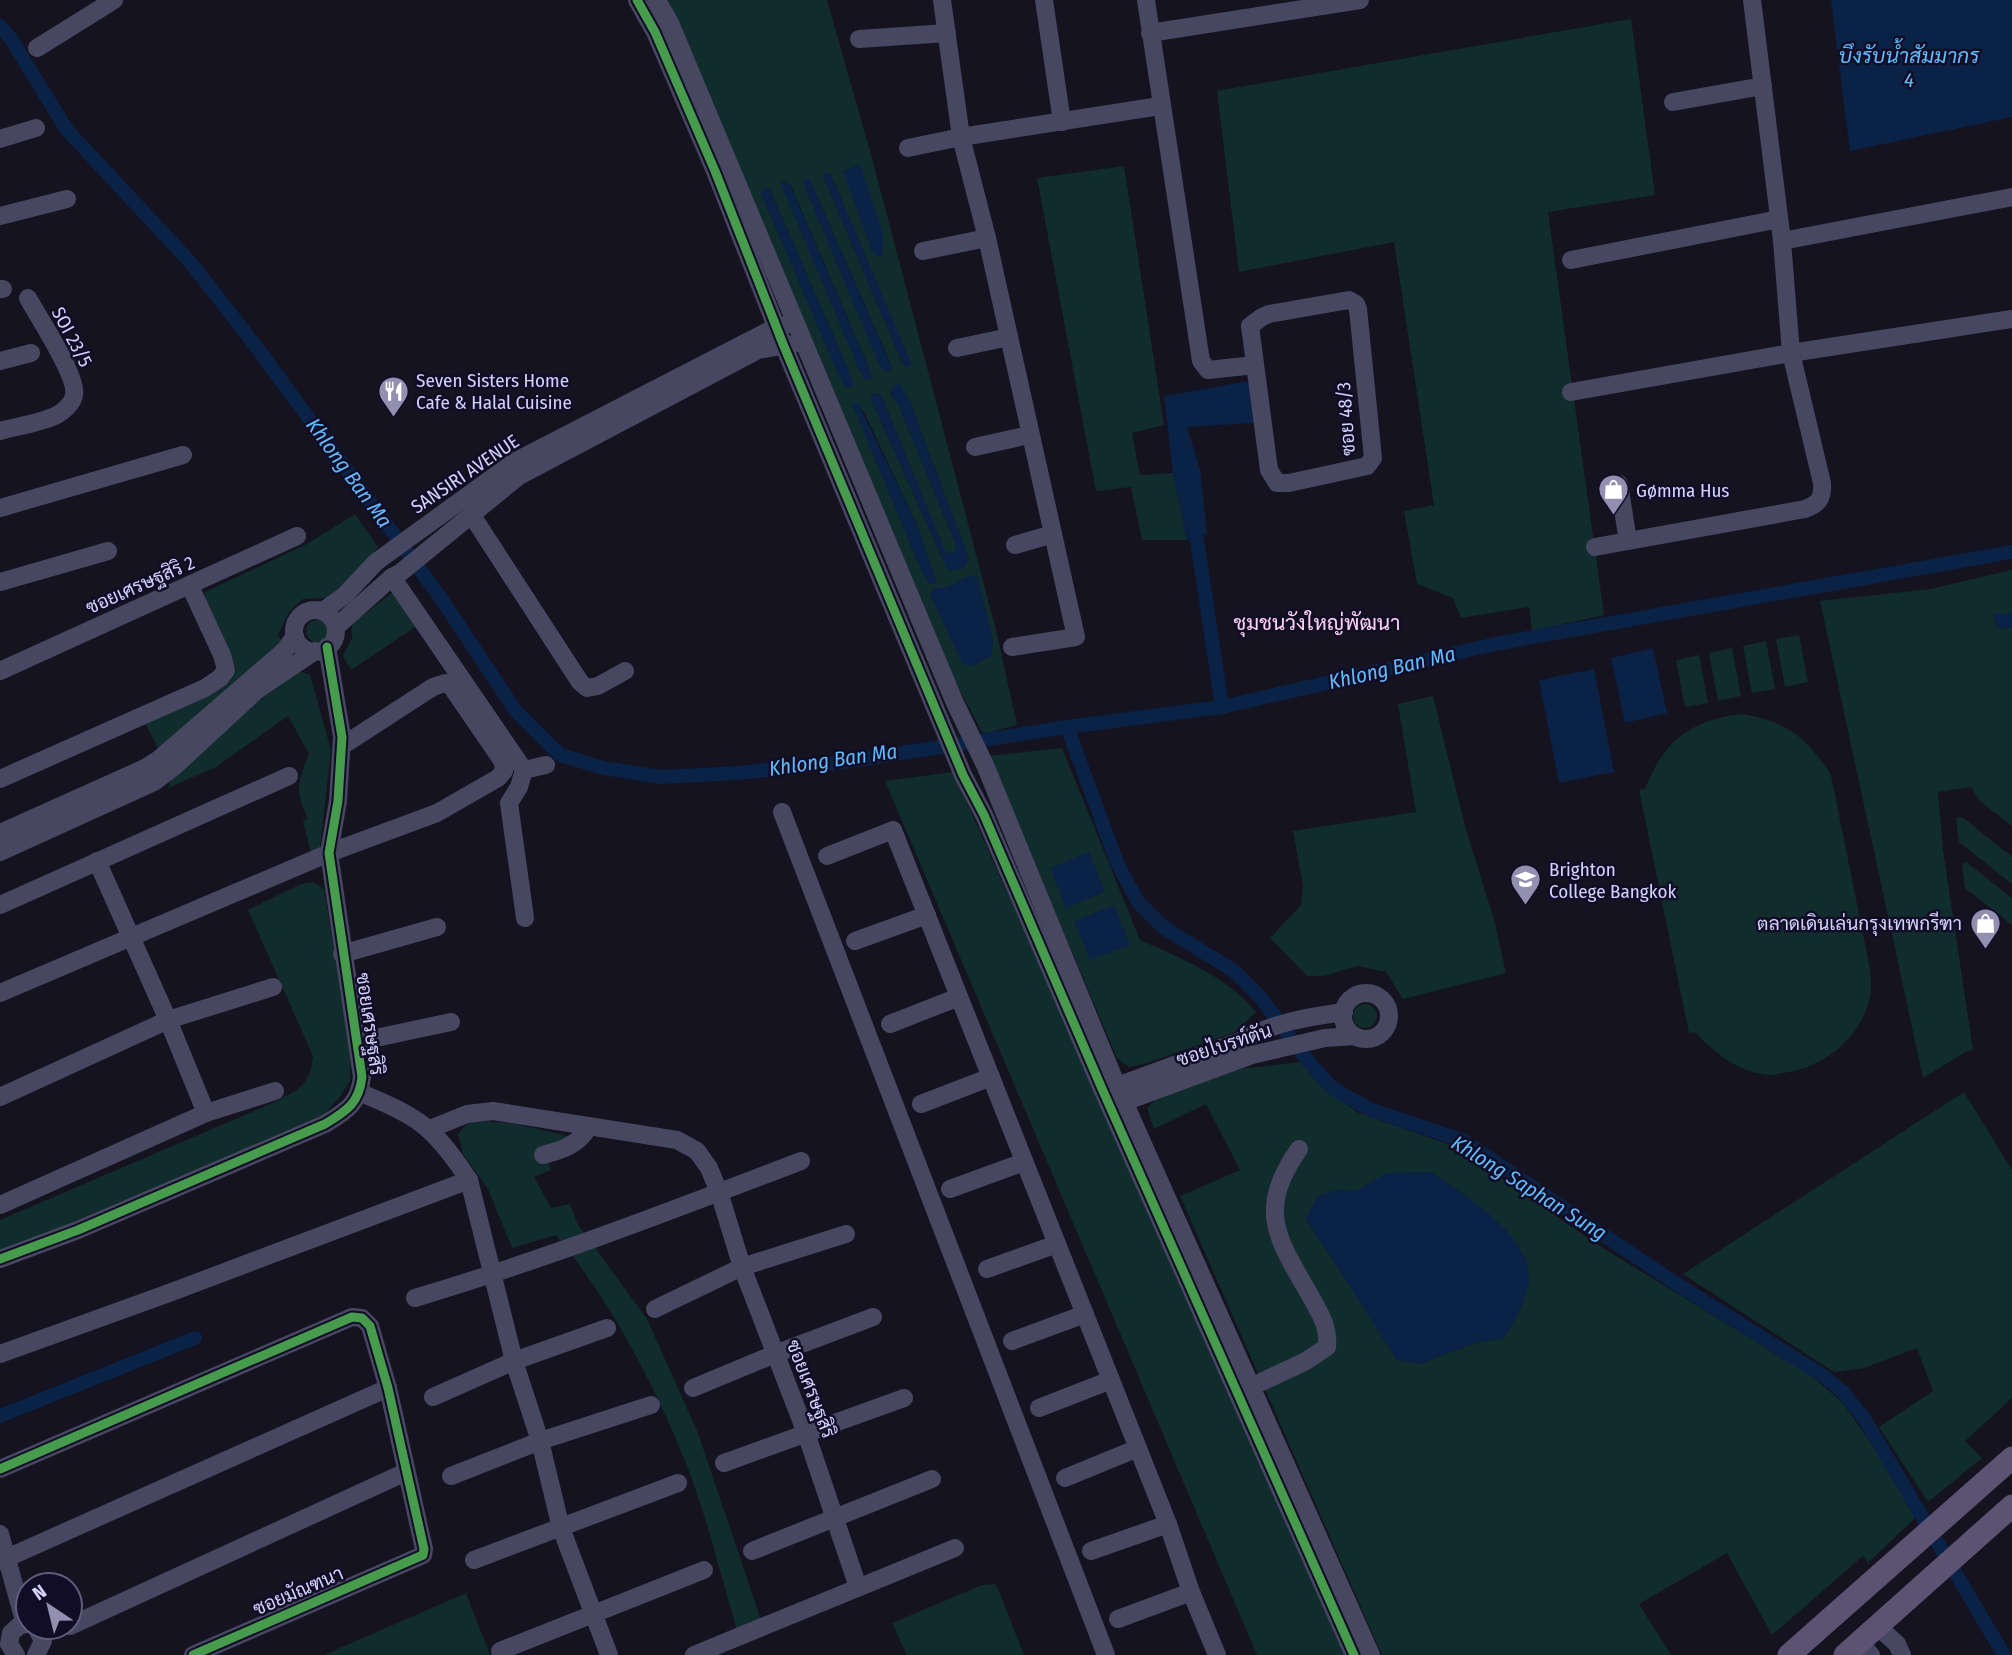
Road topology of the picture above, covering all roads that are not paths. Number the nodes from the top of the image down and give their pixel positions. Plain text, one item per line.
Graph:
1 (114, 0) edge
2 (637, 0) edge
3 (657, 0) edge
4 (942, 0) edge
5 (1044, 0) edge
6 (1146, 0) edge
7 (1357, 0) edge
8 (1752, 0) edge
9 (1250, 9) edge
10 (947, 33) junction
11 (1150, 33) junction
12 (859, 39) dead end
13 (37, 48) dead end
14 (1763, 86) junction
15 (1673, 102) dead end
16 (1160, 106) junction
17 (1062, 122) junction
18 (36, 128) dead end
19 (961, 137) junction
20 (0, 139) edge
21 (908, 148) dead end
22 (731, 188) junction
23 (2012, 197) edge
24 (67, 199) dead end
25 (0, 216) edge
26 (1779, 219) junction
27 (987, 238) junction
28 (1782, 241) junction
29 (923, 251) dead end
30 (1571, 260) dead end
31 (28, 299) dead end
32 (2012, 319) edge
33 (797, 322) junction
34 (776, 327) junction
35 (1009, 337) junction
36 (783, 344) junction
37 (804, 344) junction
38 (957, 348) dead end
39 (31, 353) dead end
40 (1791, 353) junction
41 (0, 361) edge
42 (1255, 365) junction
43 (1571, 392) dead end
44 (0, 431) edge
45 (1029, 435) junction
46 (570, 441) junction
47 (975, 447) dead end
48 (183, 455) dead end
49 (1619, 484) dead end
50 (0, 508) edge
51 (471, 514) junction
52 (1053, 534) junction
53 (297, 536) dead end
54 (1628, 541) junction
55 (1015, 545) dead end
56 (1595, 547) dead end
57 (108, 551) dead end
58 (396, 575) junction
59 (0, 582) edge
60 (190, 586) junction
61 (323, 611) junction
62 (336, 627) junction
63 (295, 636) junction
64 (1012, 647) dead end
65 (321, 649) junction
66 (0, 671) edge
67 (625, 671) dead end
68 (210, 723) junction
69 (342, 746) junction
70 (546, 765) dead end
71 (524, 770) junction
72 (289, 776) dead end
73 (0, 779) edge
74 (105, 795) junction
75 (782, 812) dead end
76 (0, 833) edge
77 (0, 852) edge
78 (328, 853) junction
79 (827, 856) dead end
80 (97, 861) junction
81 (0, 905) edge
82 (927, 915) junction
83 (525, 918) dead end
84 (437, 927) dead end
85 (130, 939) junction
86 (855, 941) dead end
87 (342, 954) junction
88 (273, 987) dead end
89 (0, 993) edge
90 (959, 997) junction
91 (1344, 1012) junction
92 (168, 1020) junction
93 (451, 1022) dead end
94 (890, 1024) dead end
95 (1355, 1036) junction
96 (356, 1042) junction
97 (1246, 1048) junction
98 (991, 1077) junction
99 (275, 1091) dead end
100 (360, 1093) junction
101 (0, 1097) edge
102 (1113, 1097) junction
103 (921, 1104) dead end
104 (206, 1113) junction
105 (589, 1126) junction
106 (430, 1129) junction
107 (1299, 1149) dead end
108 (543, 1155) dead end
109 (801, 1161) dead end
110 (1024, 1161) junction
111 (470, 1180) junction
112 (950, 1189) dead end
113 (719, 1192) junction
114 (0, 1205) edge
115 (846, 1234) dead end
116 (1057, 1244) junction
117 (0, 1259) edge
118 (742, 1268) junction
119 (987, 1269) dead end
120 (494, 1275) junction
121 (415, 1298) dead end
122 (655, 1309) dead end
123 (1085, 1314) junction
124 (873, 1317) dead end
125 (607, 1328) dead end
126 (1012, 1341) dead end
127 (775, 1353) junction
128 (0, 1354) edge
129 (514, 1361) junction
130 (1111, 1380) junction
131 (1251, 1387) junction
132 (388, 1388) junction
133 (693, 1388) dead end
134 (433, 1397) dead end
135 (904, 1398) dead end
136 (651, 1405) dead end
137 (1039, 1408) dead end
138 (806, 1433) junction
139 (540, 1441) junction
140 (1138, 1448) junction
141 (2012, 1458) edge
142 (724, 1463) dead end
143 (0, 1469) edge
144 (405, 1472) junction
145 (451, 1476) dead end
146 (1065, 1478) dead end
147 (932, 1479) dead end
148 (678, 1483) dead end
149 (2011, 1507) edge
150 (836, 1516) junction
151 (1168, 1524) junction
152 (561, 1528) junction
153 (0, 1534) edge
154 (955, 1548) dead end
155 (752, 1551) dead end
156 (1091, 1551) dead end
157 (4, 1560) edge
158 (474, 1560) dead end
159 (704, 1570) dead end
160 (14, 1585) edge
161 (858, 1587) junction
162 (1191, 1592) junction
163 (593, 1614) junction
164 (84, 1619) edge
165 (1118, 1619) dead end
166 (1877, 1626) junction
167 (14, 1629) edge
168 (500, 1651) dead end
169 (1858, 1651) edge
170 (9, 1653) edge
171 (193, 1655) edge
172 (609, 1655) edge
173 (694, 1655) edge
174 (1106, 1655) edge
175 (1217, 1655) edge
176 (1354, 1655) edge
177 (1371, 1655) edge
178 (1788, 1655) edge
179 (1902, 1655) edge

1 - 13 street
2 - 22 street
3 - 22 street
4 - 10 street
5 - 17 street
6 - 11 street
7 - 9 street
8 - 14 street
9 - 11 street
10 - 12 street
10 - 19 street
11 - 16 street
14 - 15 street
14 - 26 street
16 - 17 street
16 - 42 street
17 - 19 street
18 - 20 street
19 - 21 street
19 - 27 street
22 - 33 street
22 - 34 street
23 - 28 street
24 - 25 street
26 - 28 street
26 - 30 street
27 - 29 street
27 - 35 street
28 - 40 street
31 - 44 street, SOI 23/5
32 - 40 street
33 - 34 street, SANSIRI AVENUE
33 - 37 street
34 - 36 street
34 - 46 street, SANSIRI AVENUE
35 - 38 street
35 - 45 street
36 - 37 street, SANSIRI AVENUE
36 - 46 street, SANSIRI AVENUE
36 - 102 street
37 - 102 street
39 - 41 street
40 - 43 street
40 - 54 street
42 - 42 street, ซอย 48/3
45 - 47 street
45 - 52 street
46 - 51 street, SANSIRI AVENUE
46 - 61 street, SANSIRI AVENUE
48 - 50 street
49 - 54 street
51 - 58 street, SANSIRI AVENUE
51 - 67 street
52 - 55 street
52 - 64 street
53 - 60 street, ซอยเศรษฐสิริ 2
54 - 56 street
57 - 59 street
58 - 62 street, SANSIRI AVENUE
58 - 71 street
60 - 66 street, ซอยเศรษฐสิริ 2
60 - 73 street
61 - 62 street
61 - 63 street
62 - 65 street
63 - 65 street
63 - 68 street
65 - 68 street
65 - 69 street, ซอยเศรษฐสิริ
68 - 74 street
69 - 78 street, ซอยเศรษฐสิริ
69 - 78 street
70 - 71 street
71 - 83 street
72 - 80 street
74 - 76 street
74 - 77 street
75 - 174 street
78 - 85 street
78 - 87 street, ซอยเศรษฐสิริ
79 - 82 street
80 - 81 street
80 - 85 street
82 - 86 street
82 - 90 street
84 - 87 street
85 - 89 street
85 - 92 street
87 - 96 street, ซอยเศรษฐสิริ
88 - 92 street
90 - 94 street
90 - 98 street
91 - 95 street
91 - 95 street, ซอยไบรท์ตัน
91 - 97 street, ซอยไบรท์ตัน
92 - 101 street
92 - 104 street
93 - 96 street
95 - 97 street, ซอยไบรท์ตัน
96 - 100 street, ซอยเศรษฐสิริ
97 - 102 street, ซอยไบรท์ตัน
98 - 103 street
98 - 110 street
99 - 104 street
100 - 106 street, ซอยเศรษฐสิริ
100 - 117 street, ซอยเศรษฐสิริ
102 - 131 street
102 - 176 street
104 - 114 street
105 - 106 street, ซอยเศรษฐสิริ
105 - 108 street
105 - 113 street, ซอยเศรษฐสิริ
106 - 111 street, ซอยเศรษฐสิริ
107 - 131 street
109 - 113 street
110 - 112 street
110 - 116 street
111 - 120 street, ซอยเศรษฐสิริ
111 - 128 street
113 - 118 street, ซอยเศรษฐสิริ
113 - 120 street
115 - 118 street
116 - 119 street
116 - 123 street
118 - 122 street
118 - 127 street, ซอยเศรษฐสิริ
120 - 121 street
120 - 129 street, ซอยเศรษฐสิริ
123 - 126 street
123 - 130 street
124 - 127 street
125 - 129 street
127 - 133 street
127 - 138 street, ซอยเศรษฐสิริ
129 - 134 street
129 - 139 street, ซอยเศรษฐสิริ
130 - 137 street
130 - 140 street
131 - 177 street
132 - 143 street
132 - 144 street
132 - 157 street
135 - 138 street
136 - 139 street
138 - 142 street
138 - 150 street, ซอยเศรษฐสิริ
139 - 145 street
139 - 152 street, ซอยเศรษฐสิริ
140 - 146 street
140 - 151 street
141 - 178 main road
144 - 164 street
144 - 171 street, ซอยมัณฑนา
147 - 150 street
148 - 152 street
149 - 166 main road
150 - 155 street
150 - 161 street, ซอยเศรษฐสิริ
151 - 156 street
151 - 162 street
152 - 158 street
152 - 163 street, ซอยเศรษฐสิริ
153 - 157 street
154 - 161 street
157 - 160 street
159 - 163 street
161 - 173 street
162 - 165 street
162 - 175 street
163 - 168 street
163 - 172 street, ซอยเศรษฐสิริ
166 - 169 main road
166 - 179 street
167 - 170 street

